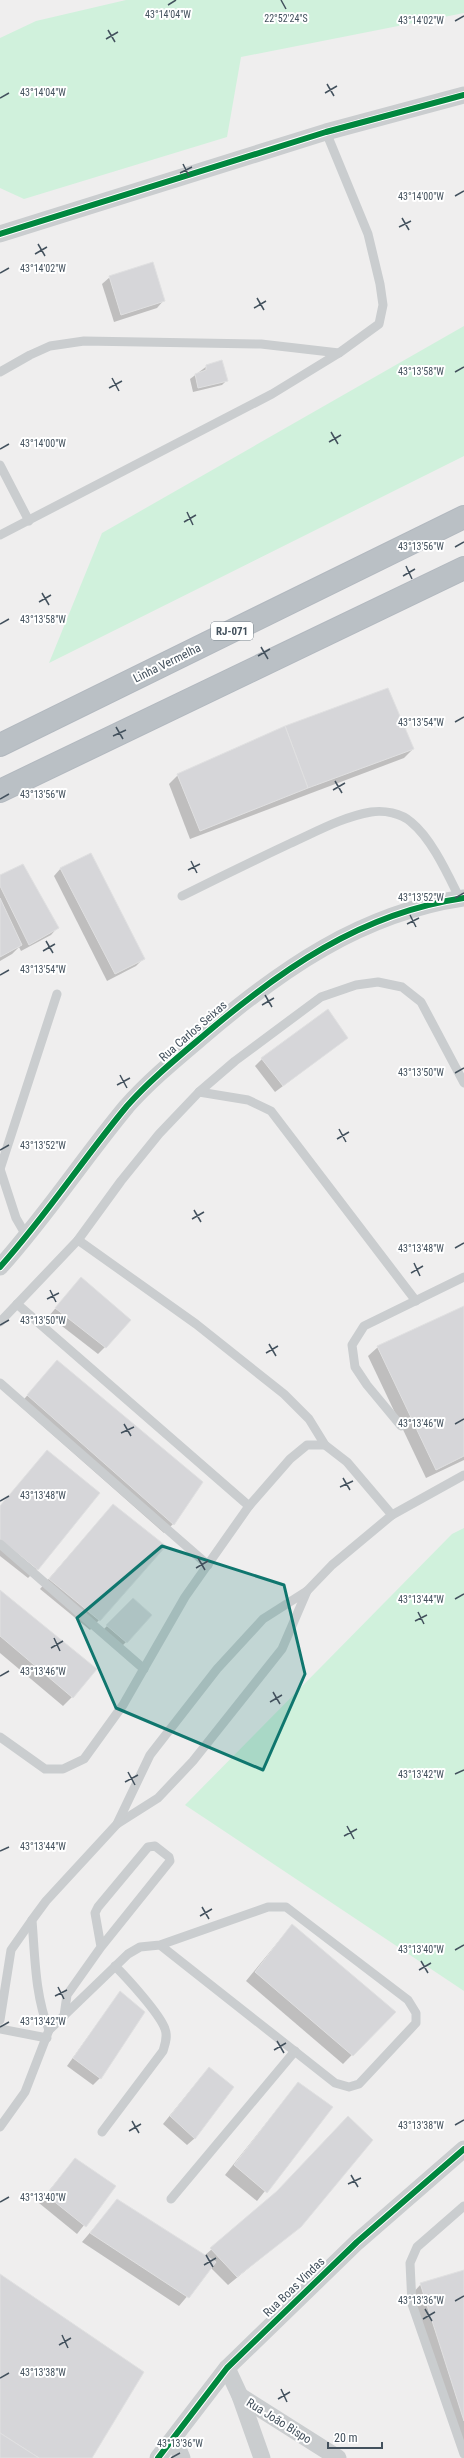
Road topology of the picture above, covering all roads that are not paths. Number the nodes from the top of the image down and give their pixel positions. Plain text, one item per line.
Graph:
1 (464, 95) edge
2 (326, 132) junction
3 (0, 234) edge
4 (340, 353) junction
5 (0, 372) edge
6 (0, 465) edge
7 (464, 517) edge
8 (29, 521) junction
9 (0, 535) edge
10 (464, 568) edge
11 (0, 745) edge
12 (0, 791) edge
13 (182, 896) dead end
14 (462, 899) edge
15 (57, 994) dead end
16 (464, 1083) edge
17 (199, 1092) junction
18 (0, 1169) edge
19 (27, 1237) junction
20 (78, 1240) junction
21 (0, 1267) edge
22 (464, 1277) edge
23 (416, 1301) junction
24 (17, 1304) junction
25 (0, 1322) edge
26 (0, 1383) edge
27 (400, 1426) dead end
28 (325, 1445) junction
29 (464, 1475) edge
30 (249, 1506) junction
31 (392, 1515) junction
32 (0, 1544) edge
33 (208, 1565) junction
34 (307, 1591) junction
35 (144, 1669) junction
36 (0, 1737) edge
37 (117, 1824) junction
38 (32, 1920) junction
39 (160, 1945) junction
40 (101, 1947) junction
41 (116, 1966) junction
42 (64, 2016) junction
43 (0, 2020) edge
44 (0, 2029) edge
45 (48, 2034) junction
46 (295, 2051) junction
47 (0, 2112) edge
48 (1, 2125) edge
49 (102, 2132) dead end
50 (464, 2149) edge
51 (171, 2199) dead end
52 (464, 2206) edge
53 (227, 2368) junction
54 (240, 2396) junction
55 (174, 2439) junction
56 (464, 2454) edge
57 (158, 2458) edge
58 (182, 2458) edge
59 (262, 2458) edge
60 (338, 2458) edge

1 - 2 street
2 - 3 street
2 - 4 lane
4 - 5 lane
4 - 8 lane
6 - 8 lane
7 - 11 highway, Linha Vermelha / RJ-071
8 - 9 lane
10 - 12 highway
13 - 14 lane
14 - 19 street, Rua Carlos Seixas
15 - 18 lane
16 - 17 lane
17 - 20 lane
17 - 23 lane
18 - 19 lane
19 - 21 street, Rua Carlos Seixas
20 - 24 lane
20 - 28 lane
22 - 23 lane
23 - 27 lane
24 - 25 lane
24 - 30 lane
26 - 33 lane
28 - 30 lane
28 - 31 lane
29 - 31 lane
30 - 33 lane
31 - 34 lane
32 - 35 lane
33 - 35 lane
34 - 37 lane
34 - 37 lane
35 - 36 lane
37 - 38 lane
38 - 43 lane
38 - 45 lane
39 - 41 lane
39 - 46 lane
39 - 46 lane
40 - 40 lane
40 - 42 lane
41 - 42 lane
41 - 49 lane
42 - 45 lane
44 - 45 lane
45 - 48 lane
46 - 51 lane
47 - 48 lane
50 - 53 street, Rua Boas Vindas
52 - 56 lane
53 - 54 street
53 - 55 street, Rua Boas Vindas
54 - 59 street
54 - 60 street, Rua João Bispo
55 - 57 street, Rua Boas Vindas
55 - 58 street

